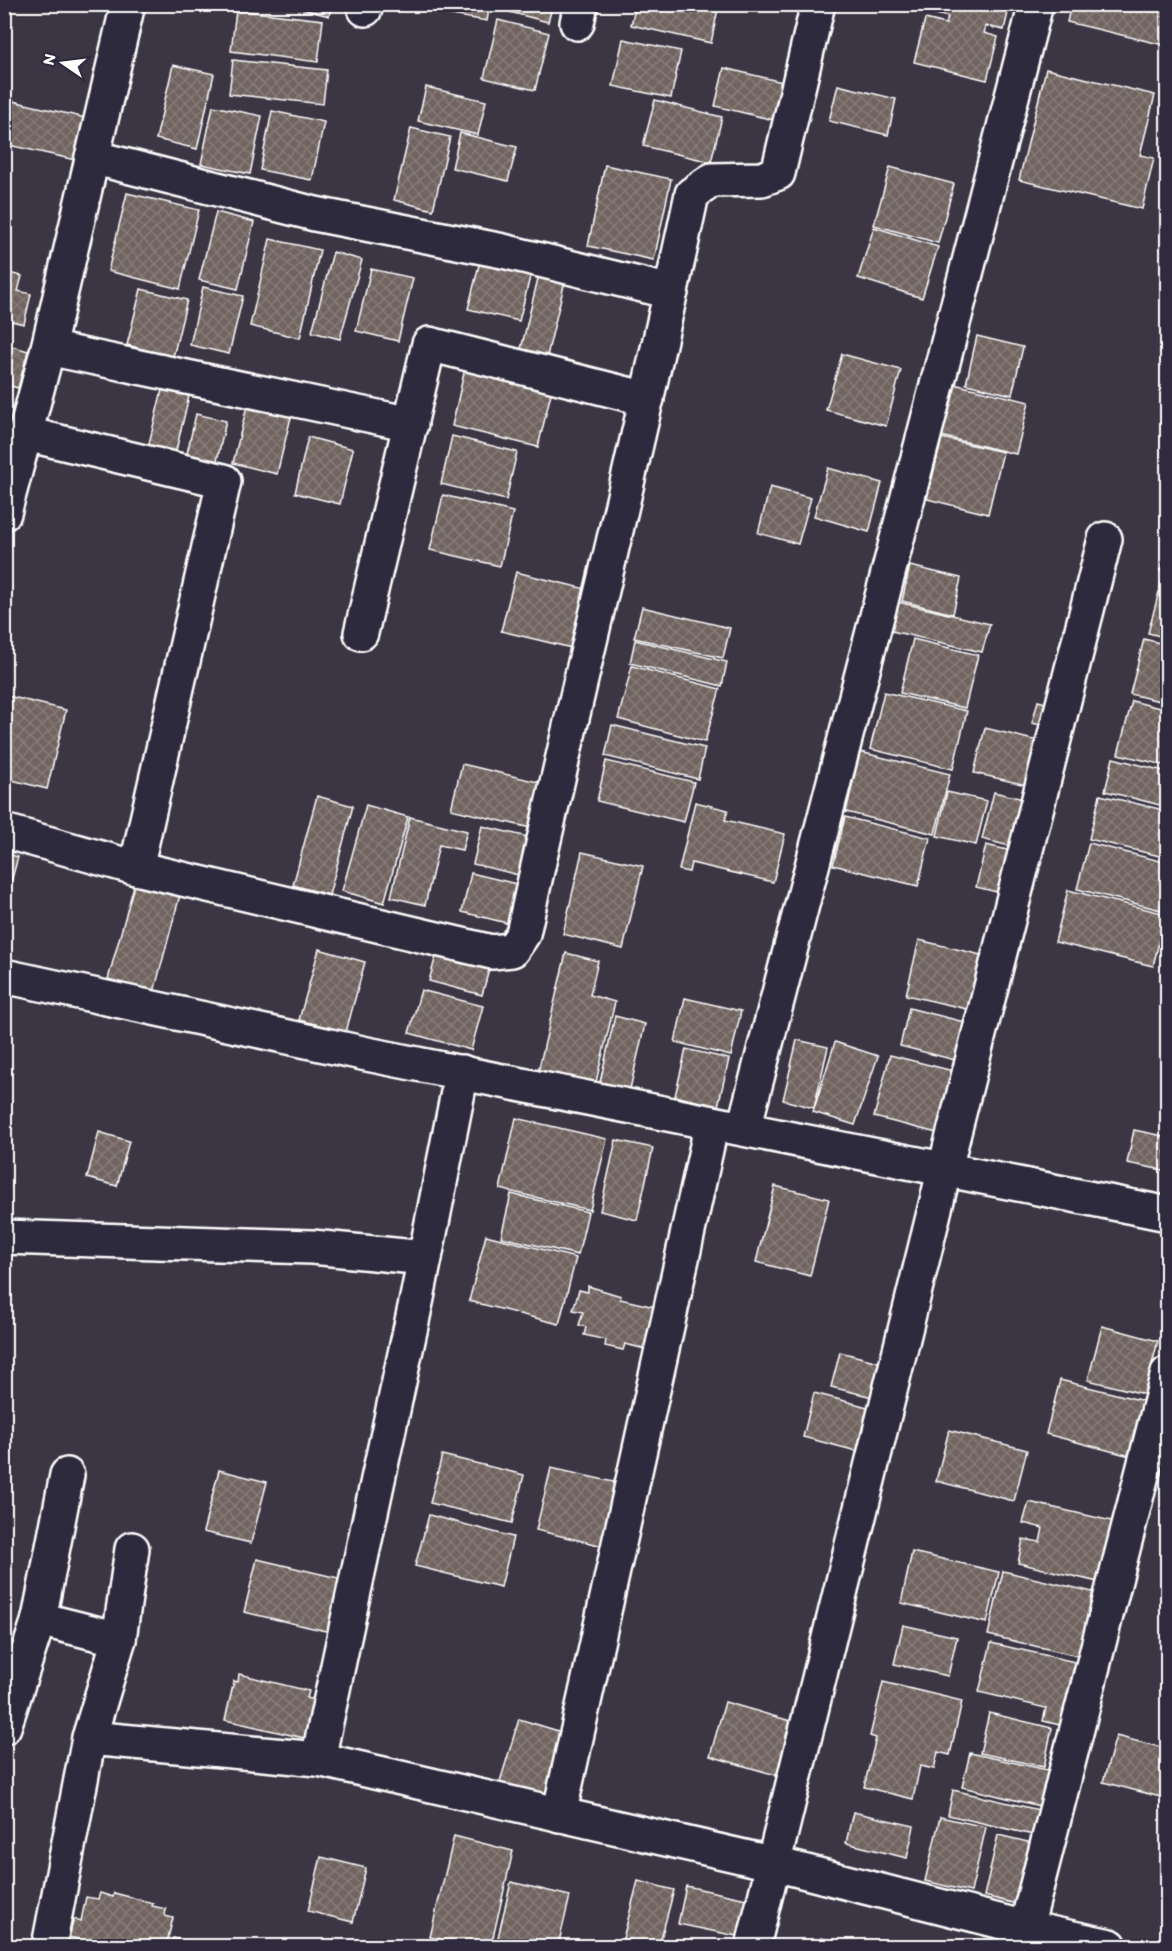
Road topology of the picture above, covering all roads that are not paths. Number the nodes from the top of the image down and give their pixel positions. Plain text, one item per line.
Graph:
1 (128, 4) edge
2 (818, 4) edge
3 (1036, 4) edge
4 (92, 157) junction
5 (671, 292) junction
6 (48, 348) junction
7 (647, 399) junction
8 (411, 424) junction
9 (26, 434) junction
10 (4, 513) edge
11 (1105, 539) dead end
12 (361, 633) dead end
13 (4, 831) edge
14 (136, 868) junction
15 (4, 976) edge
16 (462, 1072) junction
17 (712, 1123) junction
18 (744, 1128) junction
19 (945, 1168) junction
20 (1167, 1214) edge
21 (4, 1237) edge
22 (425, 1258) junction
23 (1167, 1373) edge
24 (67, 1475) dead end
25 (132, 1550) dead end
26 (39, 1619) junction
27 (118, 1639) junction
28 (4, 1727) edge
29 (89, 1738) junction
30 (318, 1759) junction
31 (559, 1815) junction
32 (775, 1864) junction
33 (1026, 1928) junction
34 (50, 1947) edge
35 (753, 1947) edge
36 (1110, 1947) edge

1 - 4 street
2 - 5 street
3 - 18 street
4 - 5 street
4 - 6 street
5 - 7 street
6 - 8 street
6 - 9 street
7 - 8 street
7 - 14 street
8 - 12 street
9 - 10 street
9 - 14 street
11 - 19 street
13 - 14 street
15 - 16 street
16 - 17 street
16 - 22 street
17 - 18 street
17 - 31 street
18 - 19 street
19 - 20 street
19 - 32 street
21 - 22 street
22 - 30 street
23 - 33 street
24 - 26 street
25 - 27 street
26 - 27 street
26 - 28 street
27 - 29 street
29 - 30 street
29 - 34 street
30 - 31 street
31 - 32 street
32 - 33 street
32 - 35 street
33 - 36 street

